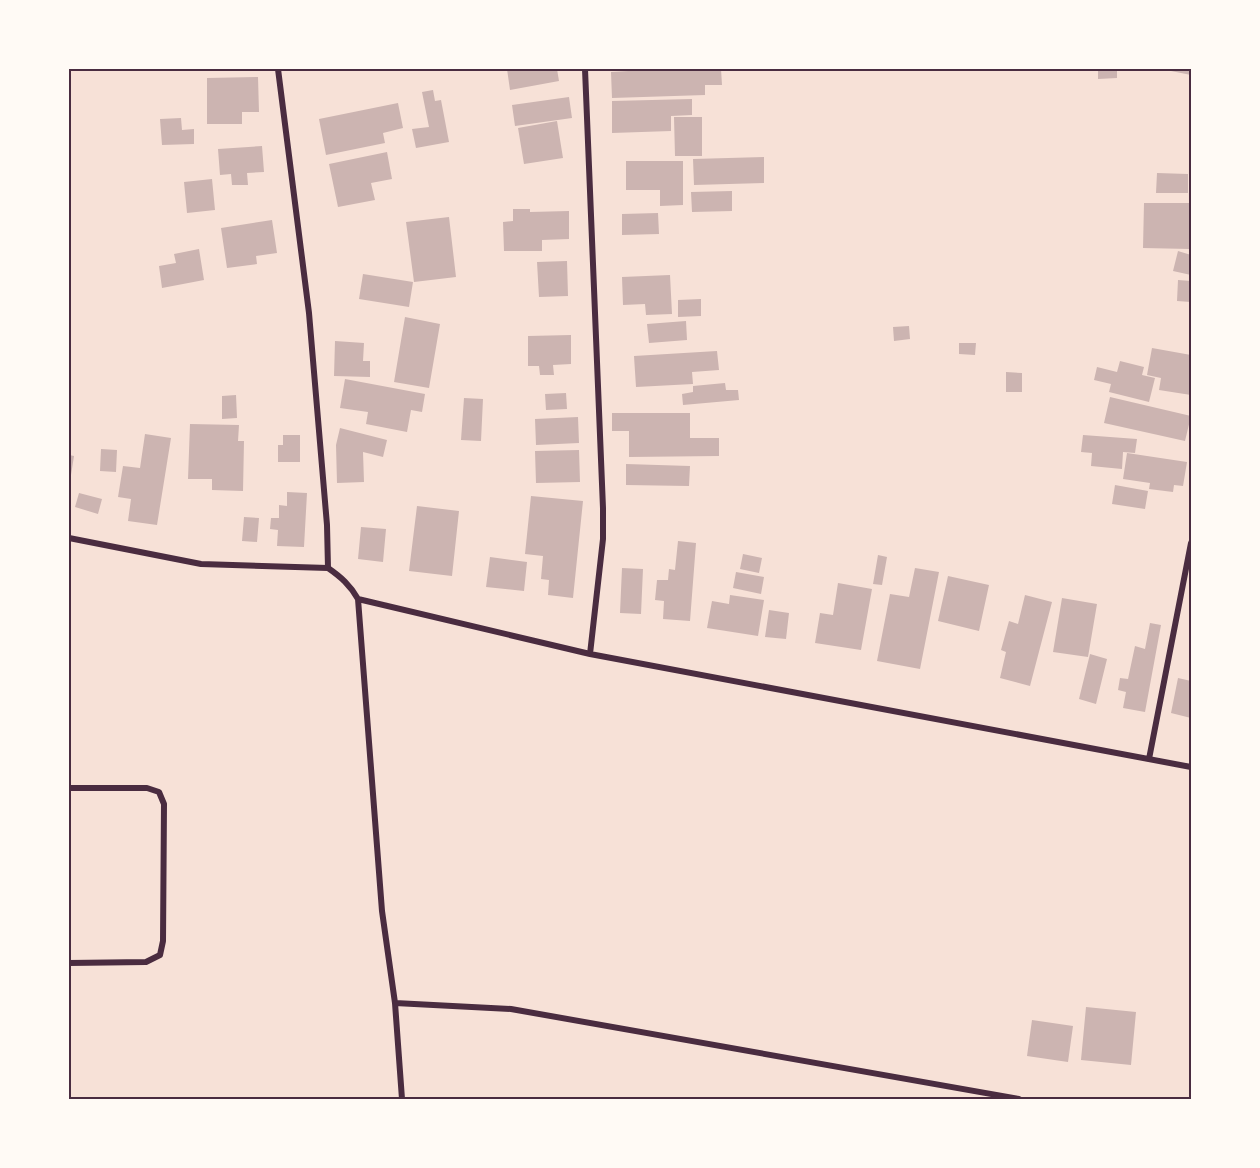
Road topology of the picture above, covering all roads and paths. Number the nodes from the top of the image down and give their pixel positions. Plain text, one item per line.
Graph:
1 (278, 69) edge
2 (585, 69) edge
3 (69, 538) edge
4 (1191, 543) edge
5 (328, 568) junction
6 (358, 599) junction
7 (590, 654) junction
8 (1149, 759) junction
9 (1191, 767) edge
10 (69, 788) edge
11 (69, 963) edge
12 (395, 1003) junction
13 (402, 1099) edge
14 (1019, 1099) edge

1 - 5 street
2 - 7 street
3 - 5 street
4 - 8 street
5 - 6 street
6 - 7 street
6 - 12 street
7 - 8 street
8 - 9 street
10 - 11 street
12 - 13 street
12 - 14 street

